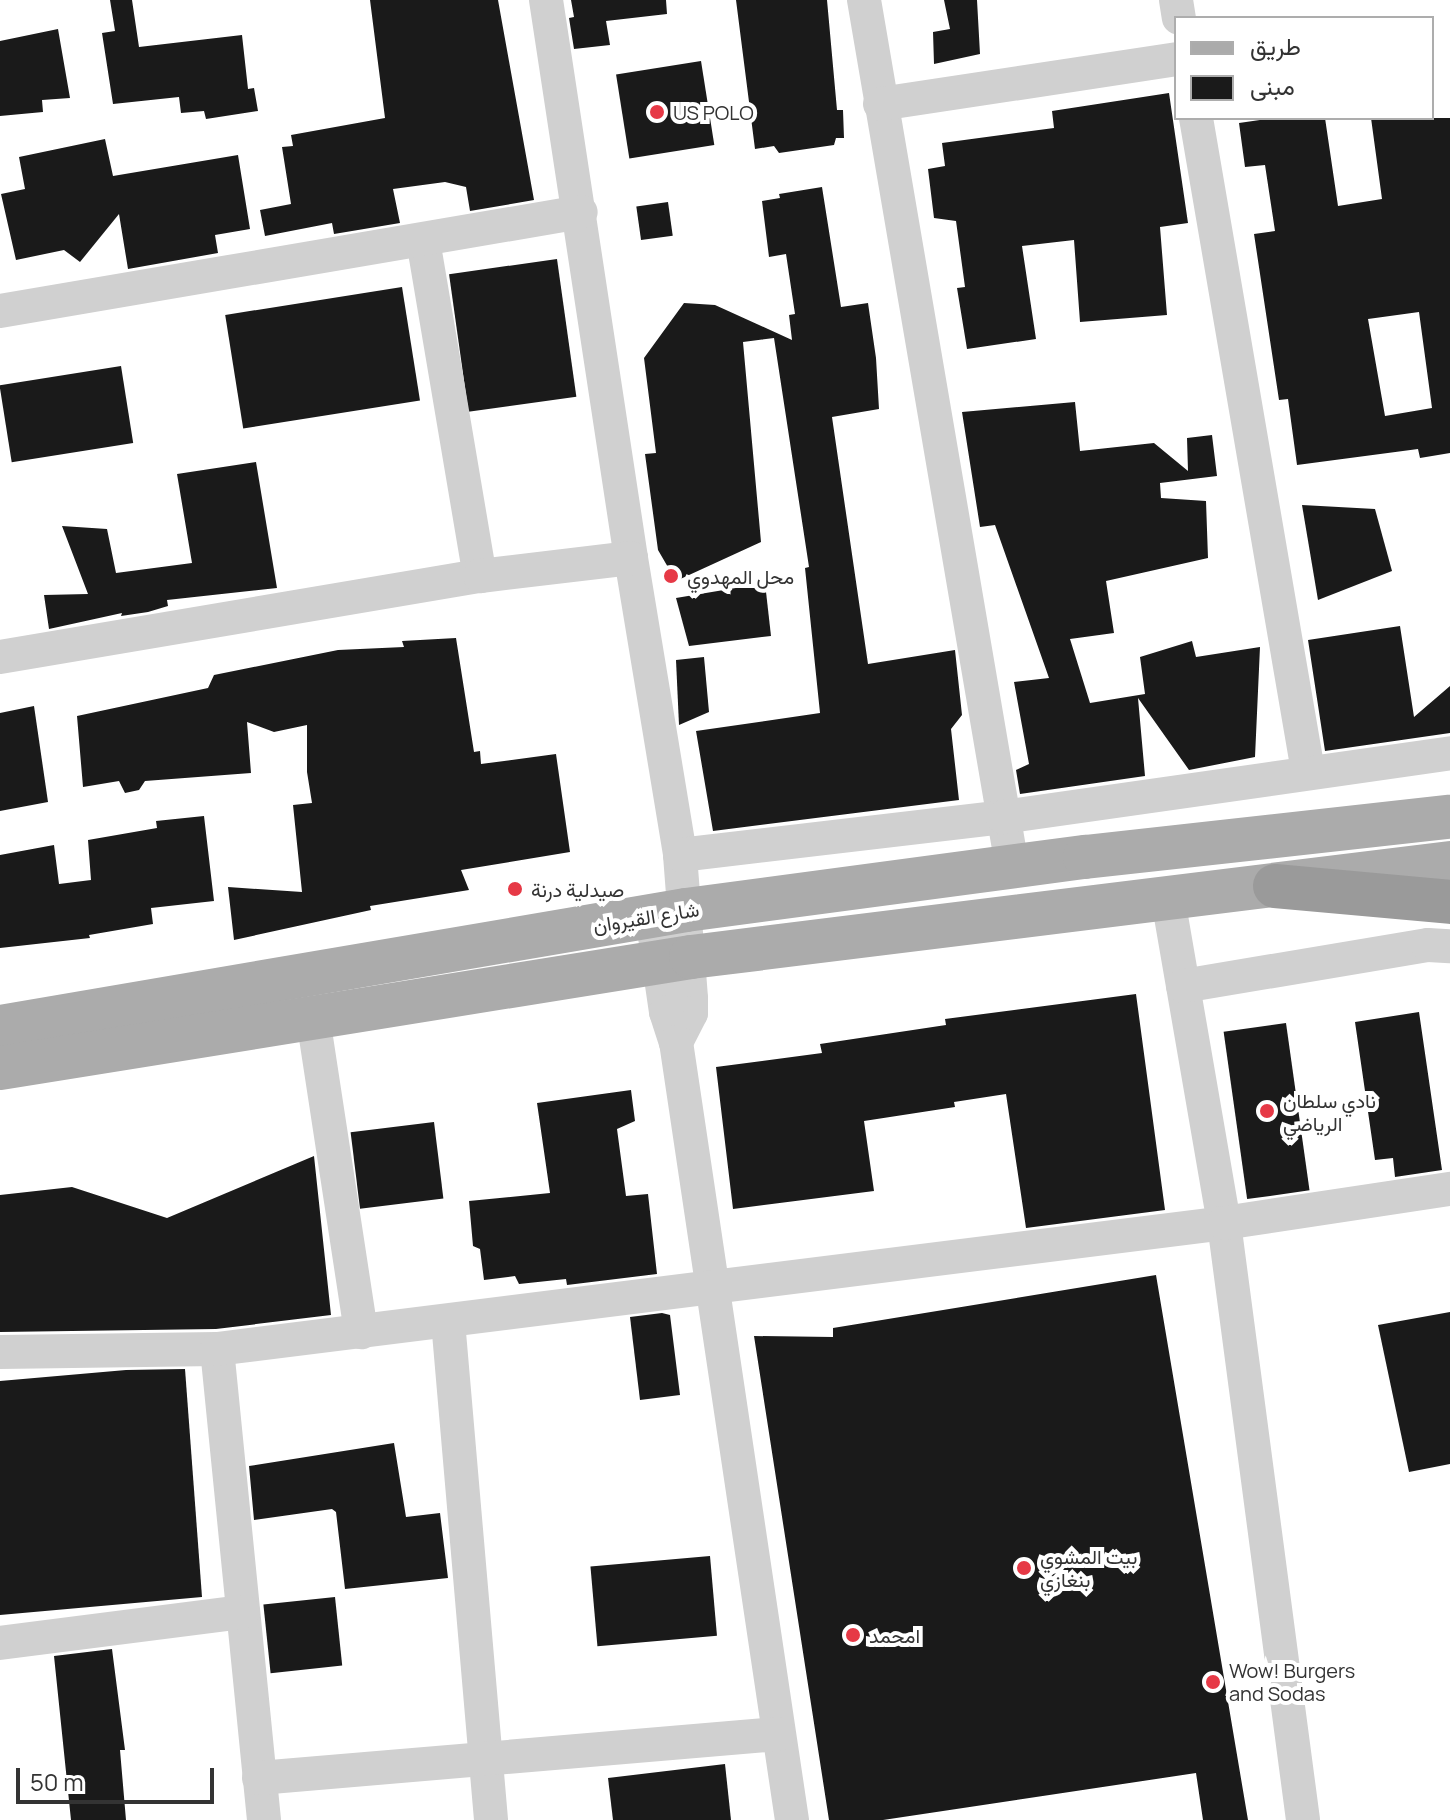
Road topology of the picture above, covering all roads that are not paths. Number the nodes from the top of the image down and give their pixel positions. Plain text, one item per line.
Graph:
1 (546, 0) edge
2 (864, 0) edge
3 (1174, 59) edge
4 (880, 104) junction
5 (1196, 120) edge
6 (581, 212) junction
7 (423, 240) junction
8 (0, 311) edge
9 (631, 558) junction
10 (480, 576) junction
11 (0, 657) edge
12 (1450, 753) edge
13 (1308, 771) junction
14 (1003, 817) junction
15 (1450, 817) edge
16 (680, 855) junction
17 (1450, 863) edge
18 (1012, 866) junction
19 (1275, 886) junction
20 (1168, 899) junction
21 (1450, 902) edge
22 (669, 913) junction
23 (1450, 946) edge
24 (674, 960) junction
25 (1183, 986) junction
26 (313, 1018) junction
27 (0, 1027) edge
28 (0, 1068) edge
29 (1450, 1189) edge
30 (1224, 1223) junction
31 (710, 1286) junction
32 (448, 1321) junction
33 (361, 1332) junction
34 (217, 1349) junction
35 (0, 1352) edge
36 (243, 1612) junction
37 (0, 1643) edge
38 (778, 1734) junction
39 (486, 1757) junction
40 (259, 1778) junction
41 (264, 1820) edge
42 (491, 1820) edge
43 (792, 1820) edge
44 (1303, 1820) edge

1 - 6 street
2 - 4 street
3 - 4 street
4 - 14 street
5 - 13 street
6 - 7 street
6 - 9 street
7 - 8 street
7 - 10 street
9 - 10 street
9 - 16 street
10 - 11 street
12 - 13 street
13 - 14 street
14 - 16 street
14 - 18 street
15 - 18 main road, شارع القيروان
16 - 22 street
17 - 19 main road
18 - 22 main road, شارع القيروان
19 - 20 main road
19 - 21 highway
20 - 24 main road
20 - 25 street
22 - 24 street
22 - 27 main road, شارع القيروان
23 - 25 street
24 - 26 main road
24 - 31 street
25 - 30 street
26 - 28 main road
26 - 33 street
29 - 30 street
30 - 31 street
30 - 44 street
31 - 32 street
31 - 38 street
32 - 33 street
32 - 39 street
33 - 34 street
34 - 35 street
34 - 36 street
36 - 37 street
36 - 40 street
38 - 39 street
38 - 43 street
39 - 40 street
39 - 42 street
40 - 41 street

